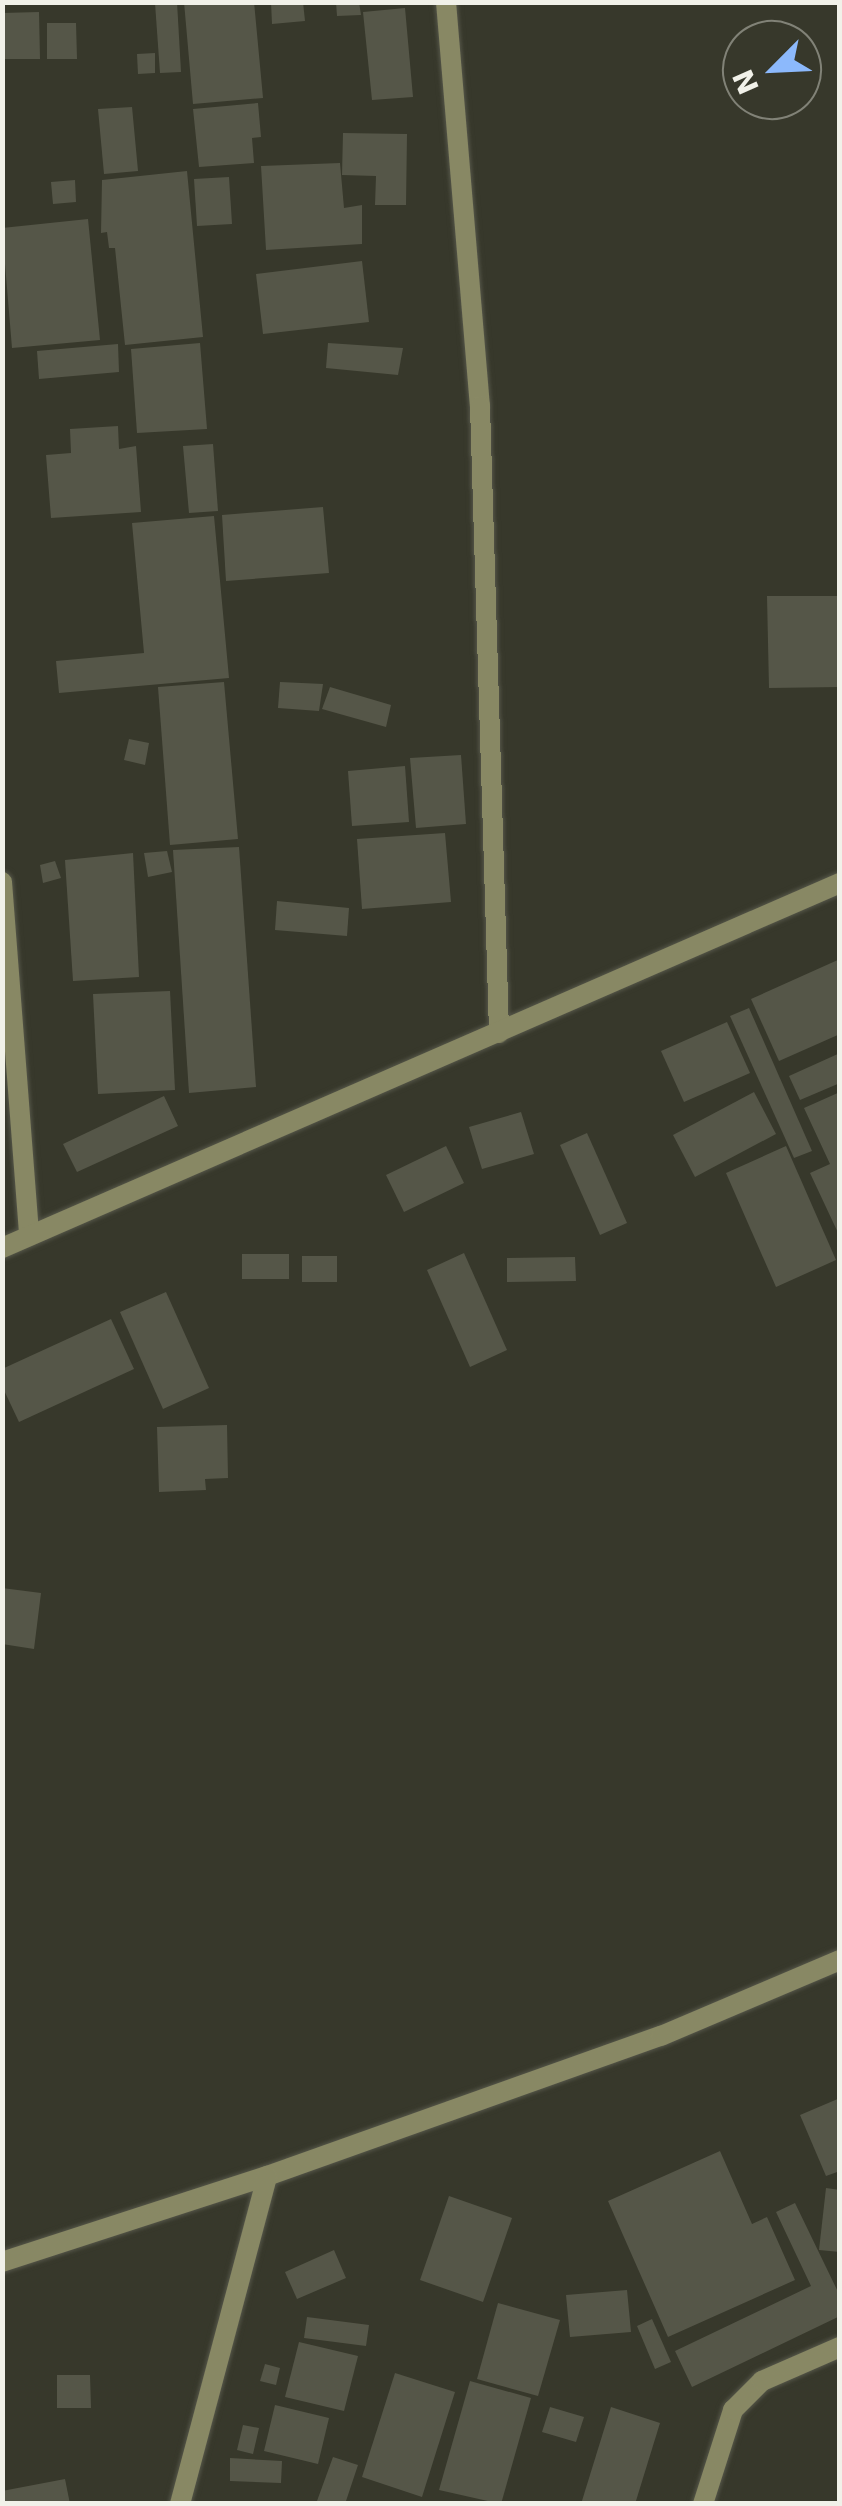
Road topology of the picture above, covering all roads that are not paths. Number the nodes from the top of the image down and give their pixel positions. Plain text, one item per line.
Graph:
1 (446, 2) edge
2 (2, 882) edge
3 (840, 883) edge
4 (499, 1033) junction
5 (29, 1234) junction
6 (2, 1248) edge
7 (840, 1960) edge
8 (267, 2176) junction
9 (2, 2262) edge
10 (840, 2347) edge
11 (180, 2504) edge
12 (703, 2504) edge

1 - 4 street
2 - 5 street
3 - 4 street
4 - 5 street
5 - 6 street
7 - 8 street
8 - 9 street
8 - 11 street
10 - 12 street

